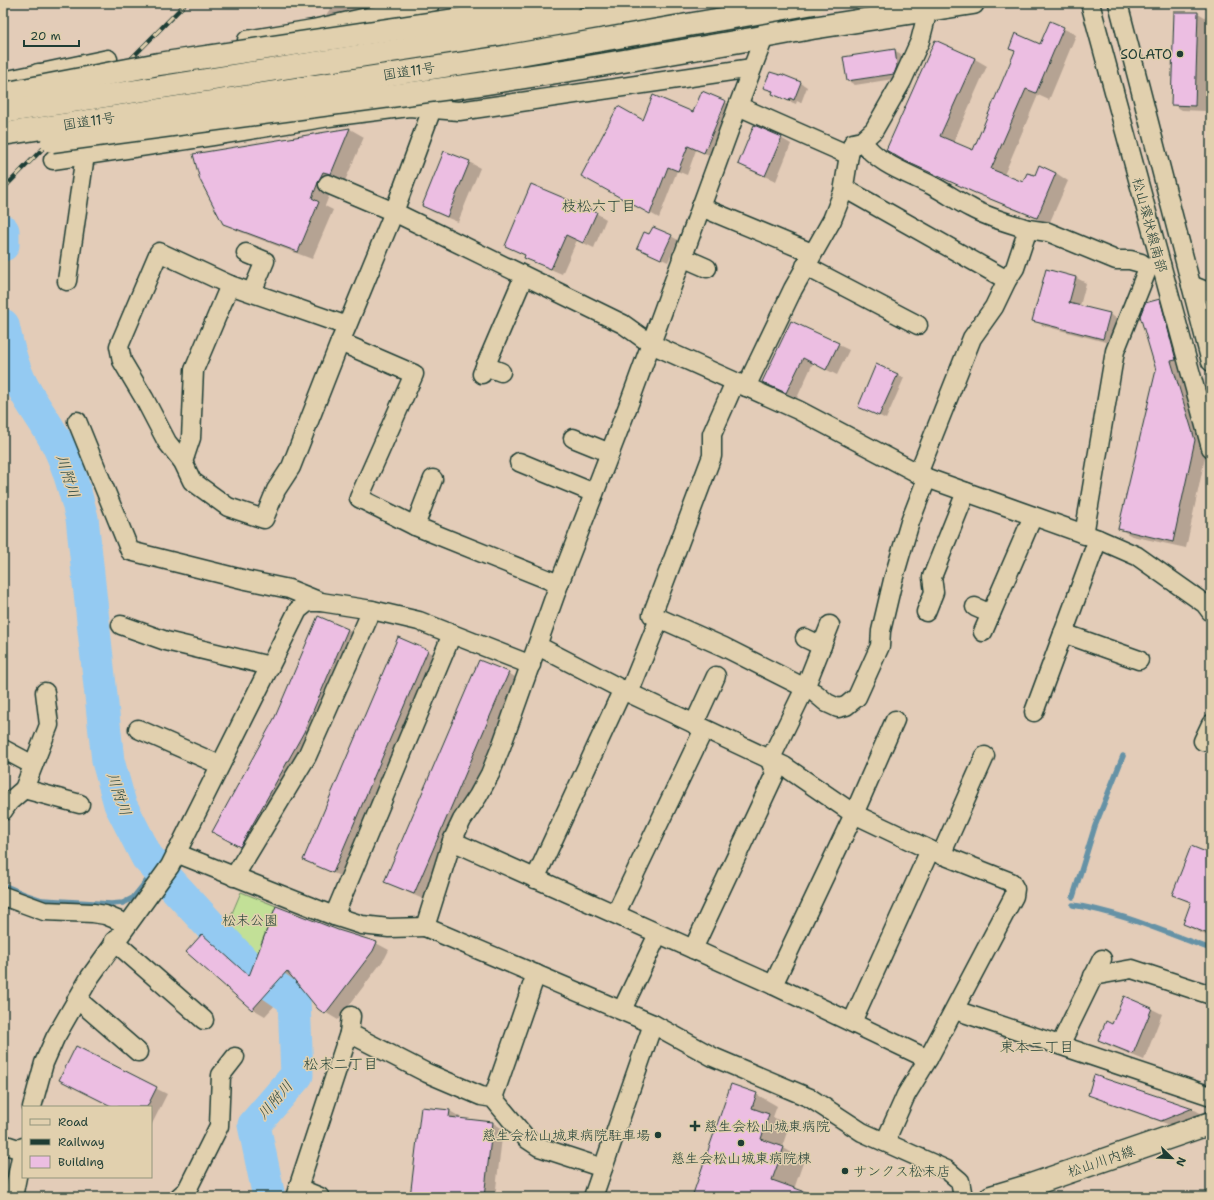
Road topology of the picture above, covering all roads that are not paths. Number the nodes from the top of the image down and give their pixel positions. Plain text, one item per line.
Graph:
1 (431, 3) edge
2 (470, 3) edge
3 (569, 3) edge
4 (677, 3) edge
5 (777, 3) edge
6 (808, 3) edge
7 (814, 3) edge
8 (973, 3) edge
9 (1090, 3) edge
10 (1118, 3) edge
11 (928, 10) junction
12 (812, 28) junction
13 (755, 38) junction
14 (203, 47) junction
15 (153, 55) dead end
16 (108, 59) dead end
17 (752, 68) junction
18 (38, 73) junction
19 (3, 81) edge
20 (3, 94) edge
21 (209, 98) junction
22 (738, 106) junction
23 (433, 108) junction
24 (3, 112) edge
25 (3, 134) edge
26 (213, 136) junction
27 (862, 141) junction
28 (3, 148) edge
29 (85, 155) junction
30 (849, 155) junction
31 (53, 160) dead end
32 (328, 184) dead end
33 (844, 188) junction
34 (701, 208) junction
35 (394, 212) junction
36 (1028, 229) junction
37 (246, 253) dead end
38 (682, 257) junction
39 (809, 260) junction
40 (1154, 266) junction
41 (707, 268) dead end
42 (524, 276) junction
43 (1007, 280) junction
44 (67, 281) dead end
45 (230, 285) junction
46 (1191, 285) junction
47 (252, 292) junction
48 (1211, 293) edge
49 (918, 326) dead end
50 (344, 334) junction
51 (651, 344) junction
52 (1211, 362) edge
53 (489, 371) dead end
54 (741, 385) junction
55 (77, 421) dead end
56 (573, 438) dead end
57 (1211, 448) edge
58 (610, 453) junction
59 (183, 462) junction
60 (519, 462) dead end
61 (923, 476) junction
62 (433, 479) dead end
63 (966, 492) junction
64 (594, 493) junction
65 (1033, 516) junction
66 (415, 526) junction
67 (1091, 537) junction
68 (560, 584) junction
69 (321, 602) junction
70 (975, 607) dead end
71 (372, 610) junction
72 (926, 612) dead end
73 (1211, 612) edge
74 (991, 614) junction
75 (659, 619) junction
76 (830, 625) dead end
77 (121, 626) dead end
78 (983, 632) dead end
79 (1063, 632) junction
80 (452, 634) junction
81 (805, 638) dead end
82 (538, 646) junction
83 (822, 646) junction
84 (1139, 660) dead end
85 (531, 664) junction
86 (270, 666) junction
87 (716, 676) dead end
88 (805, 688) junction
89 (626, 691) junction
90 (45, 692) dead end
91 (1034, 712) dead end
92 (895, 720) dead end
93 (1211, 724) edge
94 (699, 726) junction
95 (138, 729) dead end
96 (1203, 741) dead end
97 (3, 749) edge
98 (985, 756) dead end
99 (770, 760) junction
100 (33, 765) junction
101 (220, 765) junction
102 (24, 789) junction
103 (5, 804) edge
104 (80, 804) dead end
105 (854, 814) junction
106 (452, 841) junction
107 (935, 852) junction
108 (173, 860) junction
109 (234, 877) junction
110 (536, 879) junction
111 (3, 896) edge
112 (616, 914) junction
113 (334, 916) junction
114 (127, 924) junction
115 (425, 927) junction
116 (658, 934) junction
117 (114, 941) junction
118 (693, 949) junction
119 (1102, 959) dead end
120 (536, 974) junction
121 (1093, 976) junction
122 (773, 985) junction
123 (1211, 995) edge
124 (77, 999) junction
125 (622, 1010) junction
126 (956, 1010) junction
127 (204, 1020) dead end
128 (852, 1022) junction
129 (653, 1024) junction
130 (1060, 1044) junction
131 (138, 1052) dead end
132 (235, 1057) dead end
133 (928, 1059) junction
134 (1211, 1096) edge
135 (493, 1098) junction
136 (32, 1106) edge
137 (1211, 1123) edge
138 (885, 1142) junction
139 (3, 1144) edge
140 (22, 1148) edge
141 (22, 1153) edge
142 (603, 1168) junction
143 (1030, 1191) edge
144 (296, 1192) edge
145 (13, 1197) edge
146 (179, 1197) edge
147 (320, 1197) edge
148 (593, 1197) edge
149 (963, 1197) edge
150 (991, 1197) edge

1 - 14 street
2 - 23 street
3 - 20 main road, bridge
4 - 24 main road, 国道11号, bridge
5 - 13 street
6 - 12 street
7 - 25 main road, 国道11号, bridge
8 - 11 main road
9 - 40 street, 松山環状線南部
10 - 46 street, 松山環状線南部
11 - 12 main road
11 - 27 street
12 - 13 main road
13 - 17 street
13 - 28 main road, bridge
14 - 15 street
14 - 21 street
16 - 18 street
17 - 22 street
17 - 23 street
18 - 19 street
18 - 21 street
21 - 26 street
22 - 30 street
22 - 34 street
23 - 26 street
23 - 35 street
26 - 29 street
27 - 30 street
27 - 36 street
29 - 31 street
29 - 44 street
30 - 33 street
32 - 35 street
33 - 39 street
33 - 43 street
34 - 38 street
34 - 39 street
35 - 42 street
35 - 50 street
36 - 40 street
36 - 43 street
37 - 47 street
38 - 41 street
38 - 51 street
39 - 49 street
39 - 54 street
40 - 57 street, 松山環状線南部
40 - 67 street
42 - 51 street
42 - 53 street
43 - 61 street
45 - 47 street
45 - 59 street
45 - 59 street
46 - 48 street
46 - 52 street, 松山環状線南部
47 - 50 street
50 - 59 street
50 - 66 street
51 - 54 street
51 - 58 street
54 - 61 street
54 - 75 street
55 - 69 street
56 - 58 street
58 - 64 street
60 - 64 street
61 - 63 street
61 - 88 street
62 - 66 street
63 - 65 street
63 - 72 street
64 - 68 street
65 - 67 street
65 - 74 street
66 - 68 street
67 - 73 street
67 - 79 street
68 - 82 street
69 - 71 street
69 - 86 street
70 - 74 street
71 - 80 street
71 - 109 street
74 - 78 street
75 - 88 street
75 - 89 street
76 - 83 street
77 - 86 street
79 - 84 street
79 - 91 street
80 - 85 street
80 - 113 street
81 - 83 street
82 - 85 street
82 - 89 street
83 - 88 street
85 - 106 street
86 - 101 street
87 - 94 street
88 - 99 street
89 - 94 street
89 - 110 street
90 - 100 street
92 - 105 street
93 - 96 street
94 - 99 street
94 - 112 street
95 - 101 street
97 - 100 street
98 - 107 street
99 - 105 street
99 - 118 street
100 - 102 street
101 - 108 street
102 - 103 street
102 - 104 street
105 - 107 street
105 - 122 street
106 - 110 street
106 - 115 street
107 - 126 street
107 - 128 street
108 - 109 street
108 - 114 street
109 - 113 street
110 - 112 street
111 - 114 street
112 - 116 street
113 - 115 street
114 - 117 street
115 - 120 street
116 - 118 street
116 - 125 street
117 - 124 street
117 - 127 street
118 - 122 street
119 - 121 street
120 - 125 street
120 - 135 street
121 - 123 street
121 - 130 street
122 - 128 street
124 - 131 street
124 - 136 street
125 - 129 street
126 - 130 street
126 - 133 street
128 - 133 street
129 - 138 street
129 - 142 street
130 - 134 street
132 - 146 street
133 - 138 street
135 - 142 street
135 - 144 street
137 - 143 main road, 松山川内線
138 - 149 street
139 - 140 street
141 - 145 street
142 - 148 street
143 - 150 main road, 松山川内線
144 - 147 street

